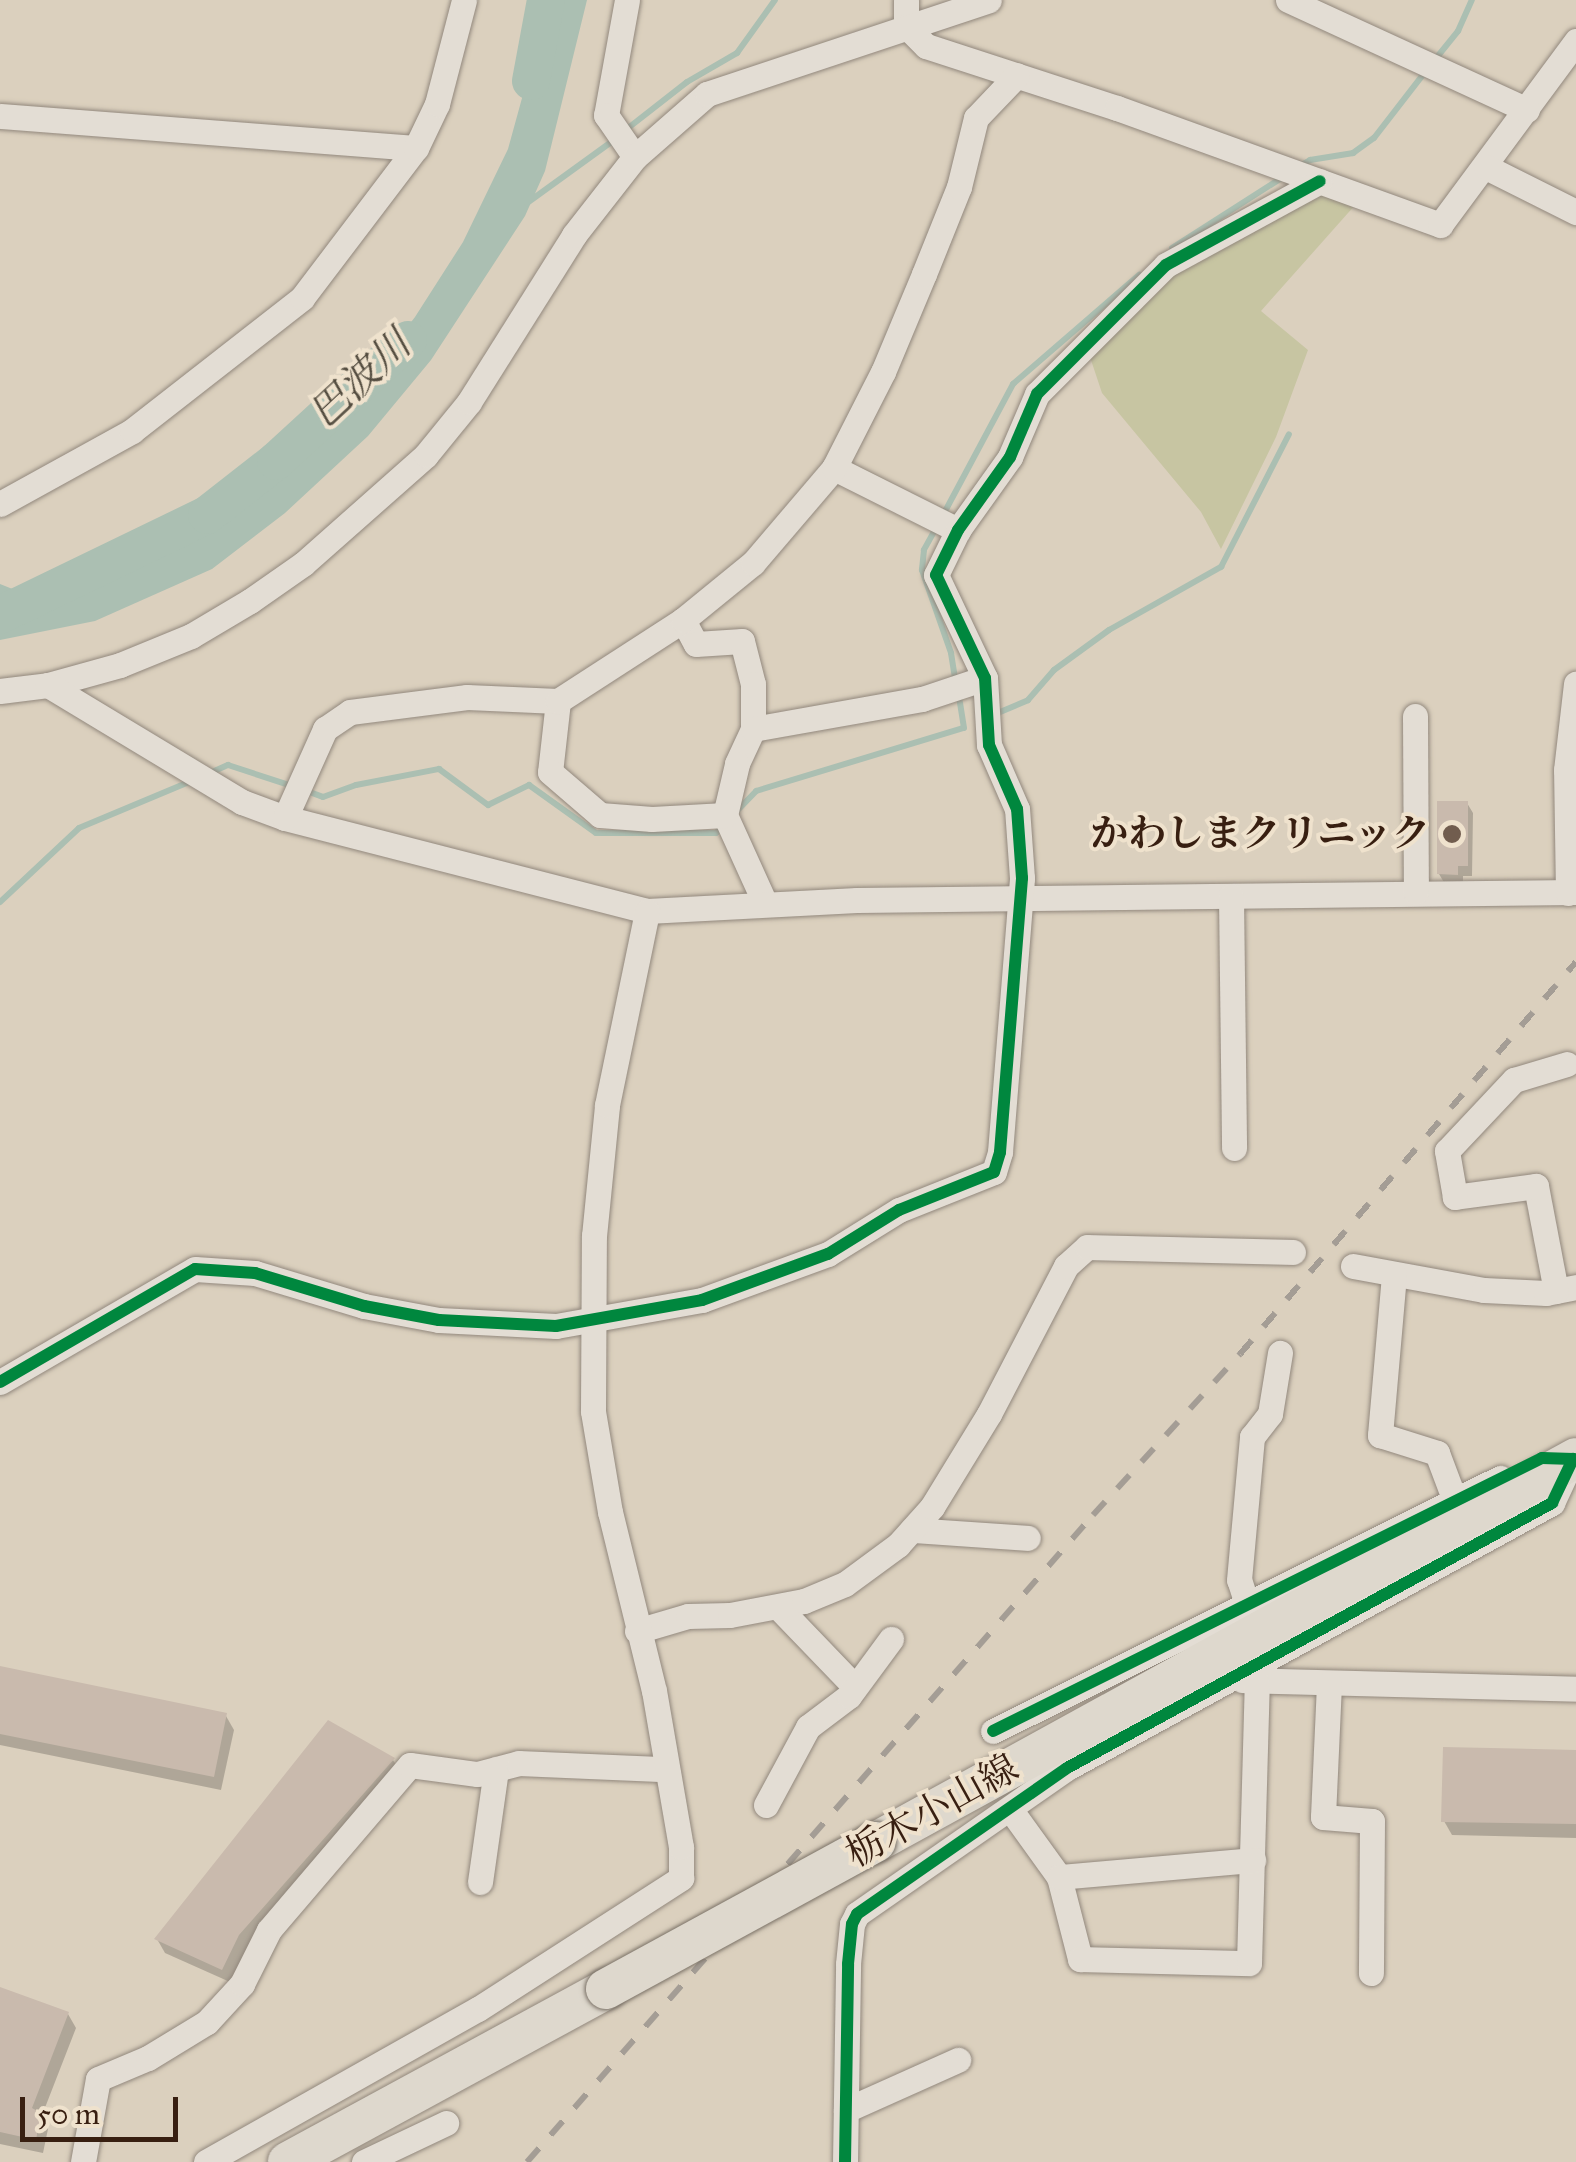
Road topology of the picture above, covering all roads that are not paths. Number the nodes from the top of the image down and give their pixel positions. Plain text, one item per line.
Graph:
1 (464, 0) edge
2 (628, 0) edge
3 (988, 0) edge
4 (1288, 0) edge
5 (906, 13) edge
6 (1576, 41) edge
7 (1016, 74) junction
8 (1527, 110) junction
9 (0, 116) edge
10 (416, 148) junction
11 (635, 157) junction
12 (1486, 167) junction
13 (1320, 180) junction
14 (1576, 212) edge
15 (834, 468) junction
16 (0, 504) edge
17 (958, 530) junction
18 (683, 620) junction
19 (985, 678) junction
20 (1576, 684) edge
21 (48, 685) junction
22 (0, 691) edge
23 (558, 701) junction
24 (1415, 716) dead end
25 (752, 729) junction
26 (725, 815) junction
27 (284, 818) junction
28 (1416, 892) junction
29 (1572, 892) edge
30 (1230, 896) junction
31 (1017, 900) junction
32 (765, 903) junction
33 (647, 911) junction
34 (1567, 1064) dead end
35 (1234, 1148) dead end
36 (1293, 1252) dead end
37 (1353, 1266) dead end
38 (1394, 1275) junction
39 (1566, 1289) edge
40 (590, 1322) junction
41 (1280, 1353) dead end
42 (0, 1382) edge
43 (1575, 1458) edge
44 (1455, 1500) junction
45 (912, 1530) junction
46 (1028, 1538) dead end
47 (1248, 1604) junction
48 (780, 1608) junction
49 (636, 1631) junction
50 (891, 1639) dead end
51 (1244, 1681) junction
52 (1329, 1684) junction
53 (856, 1687) junction
54 (1576, 1689) edge
55 (993, 1731) dead end
56 (496, 1768) junction
57 (665, 1769) junction
58 (766, 1805) dead end
59 (1010, 1810) junction
60 (1253, 1860) junction
61 (1059, 1877) junction
62 (480, 1882) dead end
63 (1371, 1973) dead end
64 (958, 2060) dead end
65 (846, 2110) junction
66 (446, 2122) dead end
67 (83, 2162) edge
68 (206, 2162) edge
69 (288, 2162) edge
70 (367, 2162) edge
71 (845, 2162) edge

1 - 10 street
2 - 11 street
3 - 5 street
4 - 8 street
5 - 7 street
5 - 11 street
6 - 8 street
7 - 13 street
7 - 15 street
8 - 12 street
9 - 10 street
10 - 16 street
11 - 21 street
12 - 13 street
12 - 14 street
13 - 17 street
15 - 17 street
15 - 18 street
17 - 19 street
18 - 23 street
18 - 25 street
19 - 25 street
19 - 31 street
20 - 29 street
21 - 22 street
21 - 27 street
23 - 26 street
23 - 27 street
24 - 28 street
25 - 26 street
26 - 32 street
27 - 33 street
28 - 29 street
28 - 30 street
30 - 31 street
30 - 35 street
31 - 32 street
31 - 40 street
32 - 33 street
33 - 40 street
34 - 39 street
36 - 45 street
37 - 38 street
38 - 39 street
38 - 44 street
40 - 42 street
40 - 49 street
41 - 47 street
43 - 44 street
43 - 51 street
43 - 69 main road, 栃木小山線, bridge
44 - 47 street
45 - 46 street
45 - 48 street
47 - 55 street
48 - 49 street
48 - 53 street
49 - 57 street
50 - 53 street
51 - 52 street
51 - 59 street
51 - 60 street
52 - 54 street
52 - 63 street
53 - 58 street
56 - 57 street
56 - 62 street
56 - 67 street
57 - 68 street
59 - 61 street
59 - 65 street
60 - 61 street
60 - 61 street
64 - 65 street
65 - 71 street
66 - 70 street

